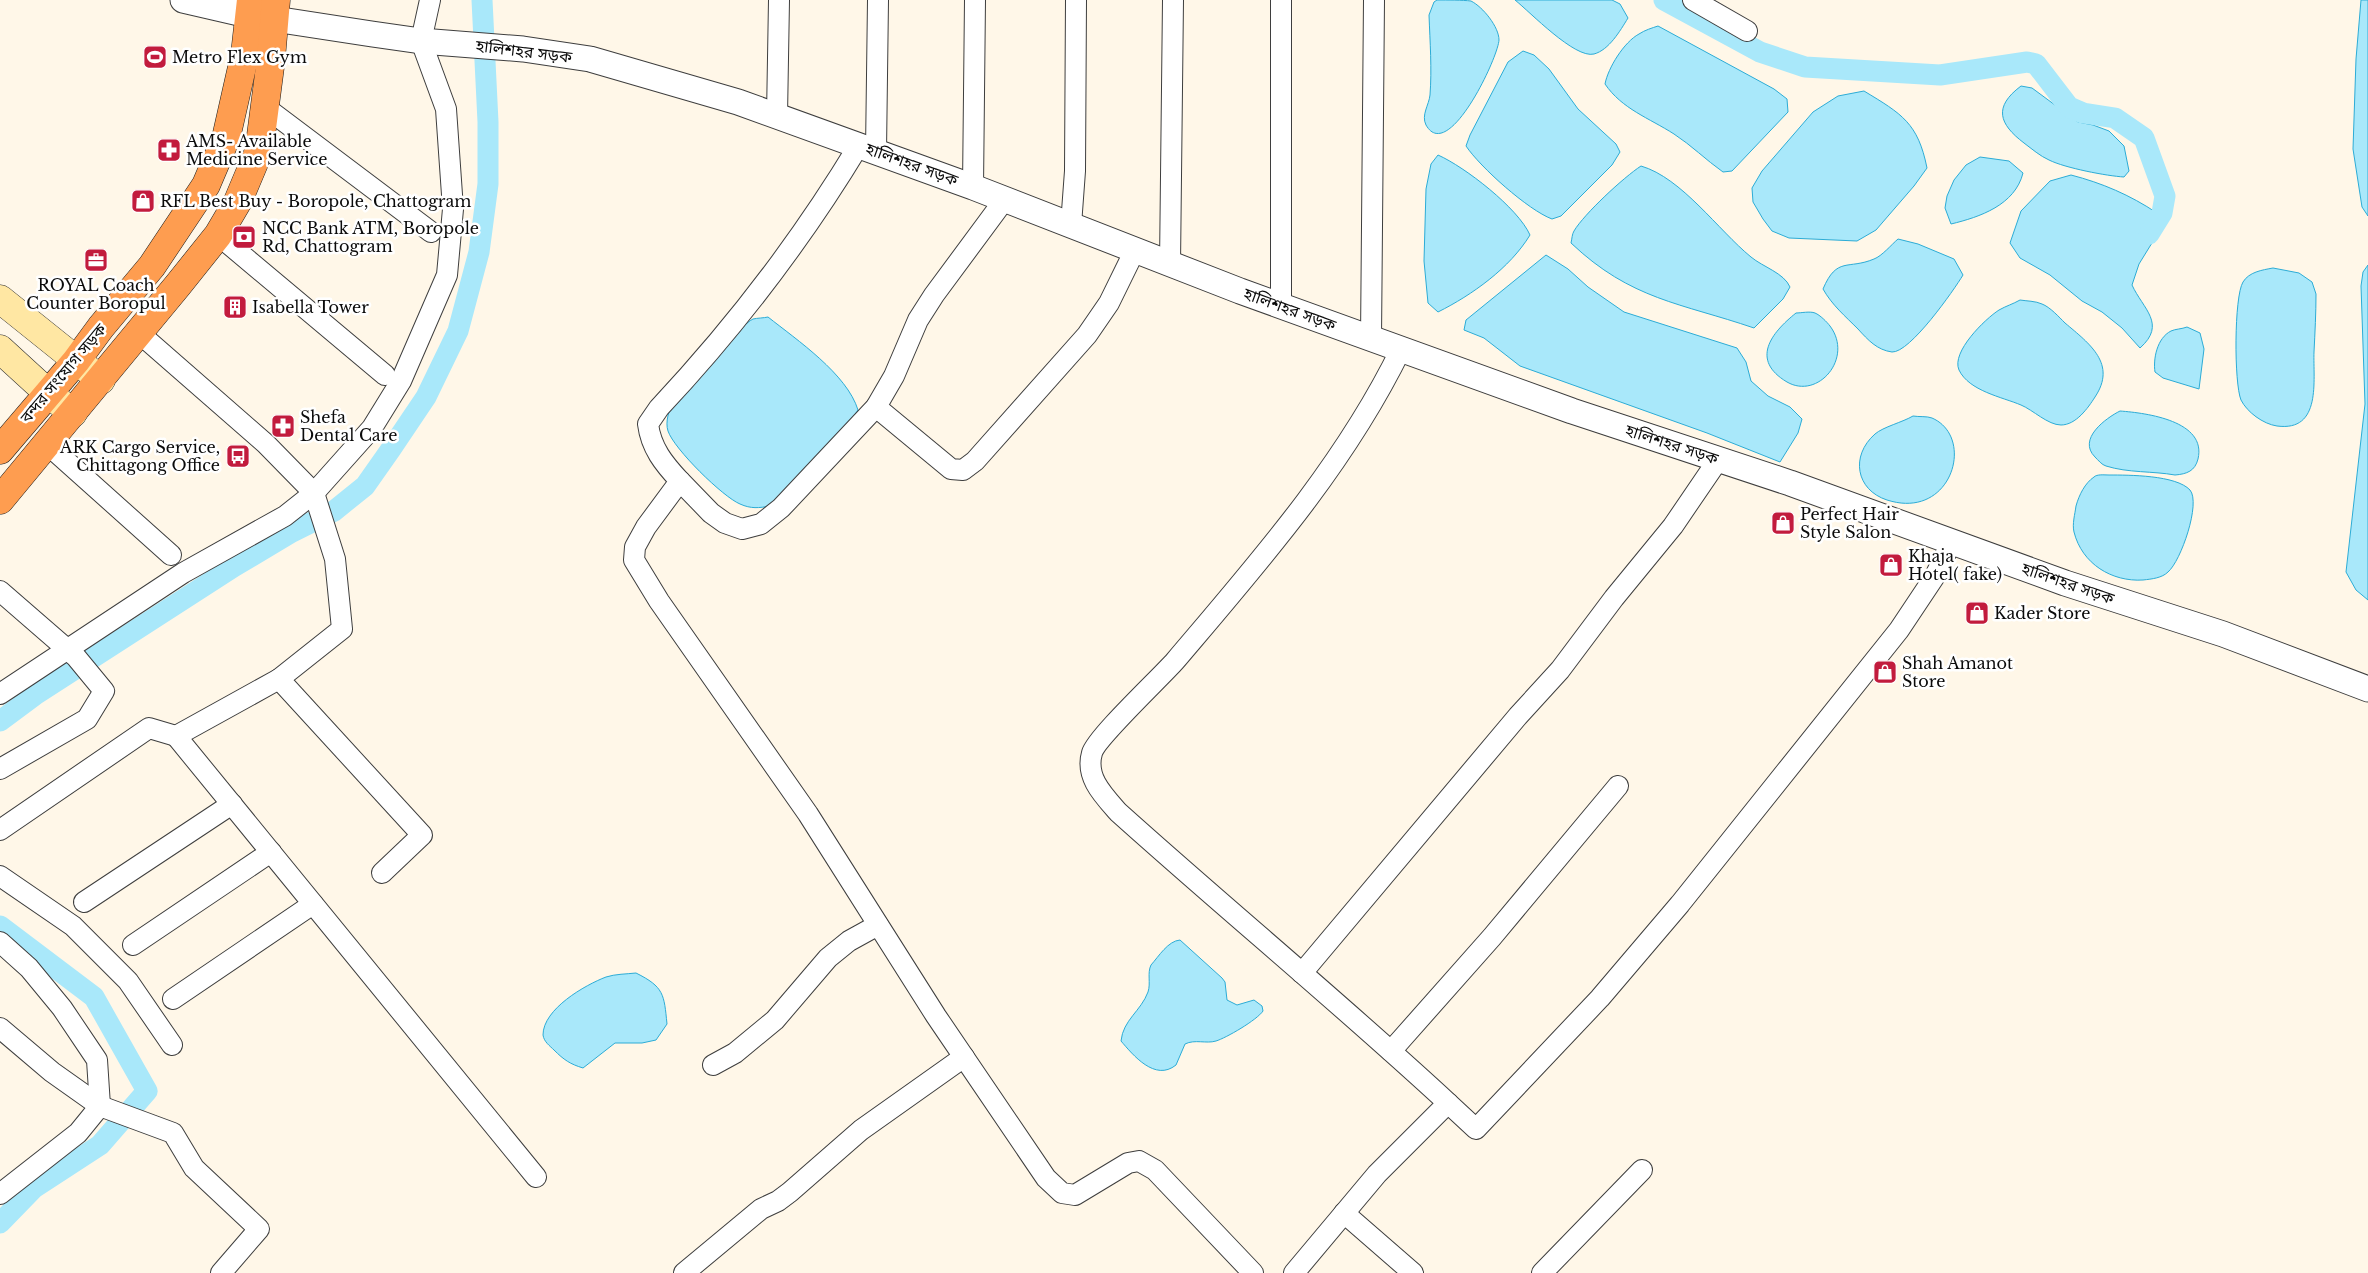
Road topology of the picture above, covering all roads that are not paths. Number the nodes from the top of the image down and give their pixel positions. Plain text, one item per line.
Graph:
1 (430, 0) edge
2 (779, 0) edge
3 (878, 0) edge
4 (975, 0) edge
5 (1076, 0) edge
6 (1173, 0) edge
7 (1281, 0) edge
8 (1374, 0) edge
9 (1694, 0) edge
10 (189, 2) edge
11 (262, 8) edge
12 (1747, 31) dead end
13 (421, 41) junction
14 (265, 106) junction
15 (777, 116) junction
16 (867, 148) junction
17 (973, 186) junction
18 (1005, 199) junction
19 (1071, 225) junction
20 (431, 232) dead end
21 (218, 235) junction
22 (1135, 250) junction
23 (1170, 264) junction
24 (0, 299) edge
25 (1281, 306) junction
26 (139, 334) junction
27 (1371, 339) junction
28 (0, 349) edge
29 (1401, 350) junction
30 (76, 361) junction
31 (385, 375) dead end
32 (101, 380) junction
33 (48, 393) junction
34 (876, 407) junction
35 (73, 414) junction
36 (4, 434) edge
37 (47, 444) junction
38 (1718, 460) junction
39 (680, 481) junction
40 (314, 493) junction
41 (0, 500) edge
42 (1952, 541) junction
43 (171, 554) dead end
44 (0, 591) edge
45 (279, 679) junction
46 (2368, 689) edge
47 (0, 694) edge
48 (176, 736) junction
49 (0, 769) edge
50 (1618, 786) dead end
51 (232, 804) junction
52 (0, 830) edge
53 (271, 852) junction
54 (382, 873) dead end
55 (0, 876) edge
56 (84, 902) dead end
57 (313, 904) junction
58 (878, 925) junction
59 (0, 942) edge
60 (133, 945) dead end
61 (1302, 972) junction
62 (173, 999) dead end
63 (0, 1028) edge
64 (172, 1045) dead end
65 (1392, 1051) junction
66 (964, 1057) junction
67 (714, 1065) dead end
68 (1448, 1103) junction
69 (100, 1106) junction
70 (1642, 1170) dead end
71 (536, 1177) dead end
72 (0, 1194) edge
73 (1344, 1212) junction
74 (221, 1273) edge
75 (684, 1273) edge
76 (1253, 1273) edge
77 (1294, 1273) edge
78 (1413, 1273) edge
79 (1542, 1273) edge

1 - 13 street
2 - 15 street
3 - 16 street
4 - 17 street
5 - 19 street
6 - 23 street
7 - 25 street
8 - 27 street
9 - 12 street
10 - 11 street, হালিশহর সড়ক
11 - 13 street, হালিশহর সড়ক
11 - 14 highway, বন্দর সংযোগ সড়ক
11 - 30 highway, বন্দর সংযোগ সড়ক
13 - 15 street, হালিশহর সড়ক
13 - 40 street
14 - 20 street
14 - 21 highway, বন্দর সংযোগ সড়ক
15 - 16 street, হালিশহর সড়ক
16 - 17 street, হালিশহর সড়ক
16 - 39 street
17 - 18 street, হালিশহর সড়ক
18 - 19 street, হালিশহর সড়ক
18 - 34 street
19 - 22 street, হালিশহর সড়ক
21 - 26 highway, বন্দর সংযোগ সড়ক
21 - 31 street
22 - 23 street, হালিশহর সড়ক
22 - 34 street
23 - 25 street, হালিশহর সড়ক
24 - 30 main road
25 - 27 street, হালিশহর সড়ক
26 - 32 highway, বন্দর সংযোগ সড়ক
26 - 40 street
27 - 29 street, হালিশহর সড়ক
28 - 33 main road
29 - 38 street, হালিশহর সড়ক
29 - 61 street
30 - 32 main road
30 - 33 highway, বন্দর সংযোগ সড়ক
32 - 35 highway, বন্দর সংযোগ সড়ক
33 - 35 main road
33 - 36 highway, বন্দর সংযোগ সড়ক
34 - 39 street
35 - 37 highway, বন্দর সংযোগ সড়ক
37 - 41 highway, বন্দর সংযোগ সড়ক
37 - 43 street
38 - 42 street, হালিশহর সড়ক
38 - 61 street
39 - 58 street
40 - 45 street
40 - 47 street
42 - 46 street, হালিশহর সড়ক
42 - 68 street
44 - 49 street
45 - 48 street
45 - 54 street
48 - 51 street
48 - 52 street
50 - 65 street
51 - 53 street
51 - 56 street
53 - 57 street
53 - 60 street
55 - 64 street
57 - 62 street
57 - 71 street
58 - 66 street
58 - 67 street
59 - 69 street
61 - 65 street
63 - 69 street
65 - 68 street
66 - 75 street
66 - 76 street
68 - 73 street
69 - 72 street
69 - 74 street
70 - 79 street
73 - 77 street
73 - 78 street

